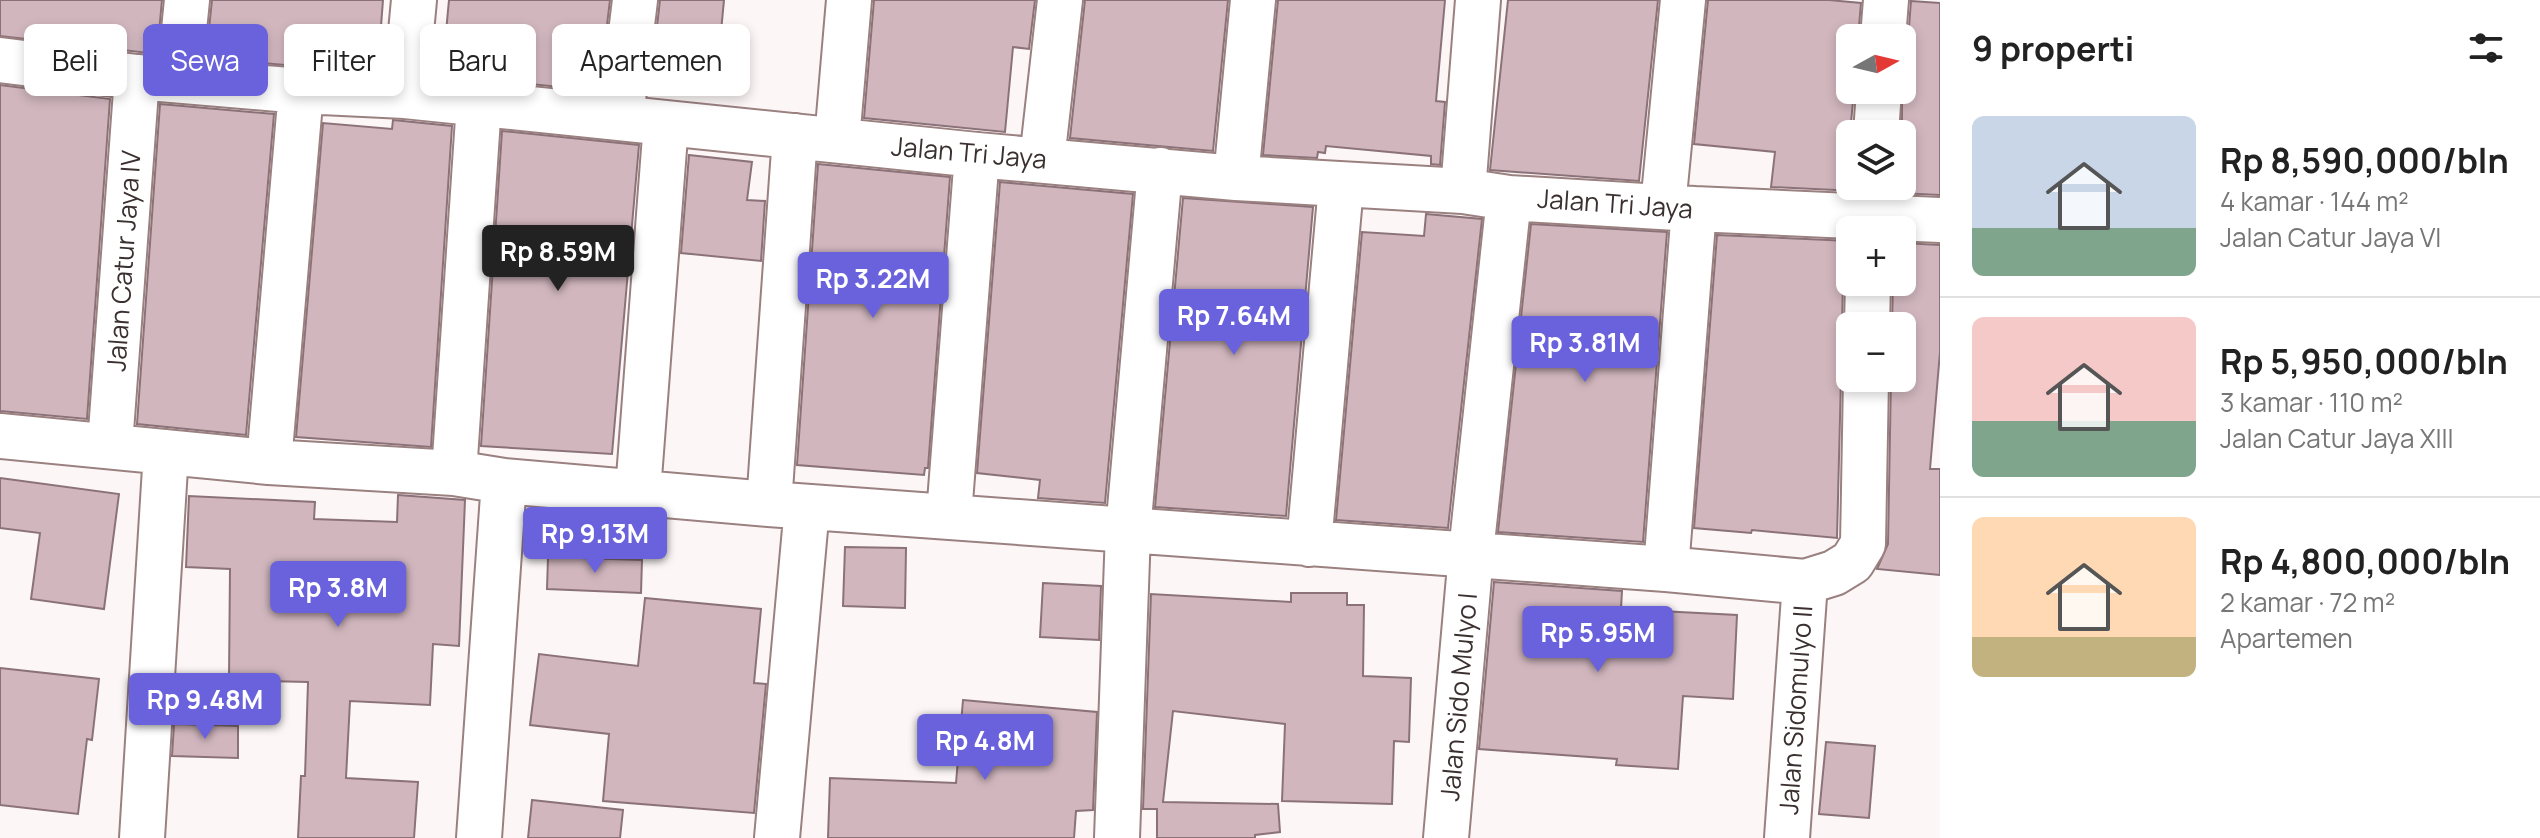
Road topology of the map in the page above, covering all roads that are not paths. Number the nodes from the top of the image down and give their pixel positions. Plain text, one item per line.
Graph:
1 (187, 0) edge
2 (414, 0) edge
3 (635, 0) edge
4 (849, 0) edge
5 (1060, 0) edge
6 (1253, 0) edge
7 (1478, 0) edge
8 (1683, 0) edge
9 (1886, 0) edge
10 (178, 24) edge
11 (1884, 24) edge
12 (0, 60) edge
13 (143, 77) edge
14 (156, 96) edge
15 (301, 96) edge
16 (405, 96) joint
17 (479, 104) junction
18 (621, 116) junction
19 (666, 123) junction
20 (795, 136) junction
21 (837, 140) junction
22 (977, 155) junction
23 (1042, 160) junction
24 (1160, 170) junction
25 (1236, 178) junction
26 (1341, 186) junction
27 (1463, 191) junction
28 (1509, 198) junction
29 (1679, 208) junction
30 (1870, 210) edge
31 (1940, 220) edge
32 (1866, 392) edge
33 (0, 436) edge
34 (110, 445) junction
35 (166, 452) junction
36 (269, 462) junction
37 (454, 473) junction
38 (504, 481) junction
39 (638, 491) junction
40 (788, 505) junction
41 (949, 515) junction
42 (1128, 531) junction
43 (1309, 544) junction
44 (1471, 555) junction
45 (1666, 569) junction
46 (1805, 582) junction
47 (142, 838) edge
48 (479, 838) edge
49 (777, 838) edge
50 (1117, 838) edge
51 (1446, 838) edge
52 (1787, 838) edge

1 - 10 street, Jalan Catur Jaya IV
2 - 16 street
3 - 18 street
4 - 21 street
5 - 23 street
6 - 25 street
7 - 27 street
8 - 29 street
9 - 11 street
12 - 13 street, Jalan Tri Jaya
14 - 34 street, Jalan Catur Jaya IV
15 - 36 street
16 - 17 street, Jalan Tri Jaya
17 - 18 street, Jalan Tri Jaya
17 - 37 street
18 - 19 street, Jalan Tri Jaya
19 - 20 street, Jalan Tri Jaya
19 - 39 street
20 - 21 street, Jalan Tri Jaya
20 - 40 street
21 - 22 street, Jalan Tri Jaya
22 - 23 street, Jalan Tri Jaya
22 - 41 street
23 - 24 street, Jalan Tri Jaya
24 - 25 street, Jalan Tri Jaya
24 - 42 street
25 - 26 street, Jalan Tri Jaya
26 - 27 street, Jalan Tri Jaya
26 - 43 street
27 - 28 street, Jalan Tri Jaya
28 - 29 street, Jalan Tri Jaya
28 - 44 street, Jalan Sido Mulyo I
29 - 30 street, Jalan Tri Jaya
29 - 45 street
30 - 31 street, Jalan Tri Jaya
32 - 46 street
33 - 34 street
34 - 35 street
35 - 36 street
35 - 47 street
36 - 37 street
37 - 38 street
38 - 39 street
38 - 48 street
39 - 40 street
40 - 41 street
40 - 49 street
41 - 42 street
42 - 43 street
42 - 50 street
43 - 44 street
44 - 45 street
44 - 51 street, Jalan Sido Mulyo I
45 - 46 street
46 - 52 street, Jalan Sidomulyo II

